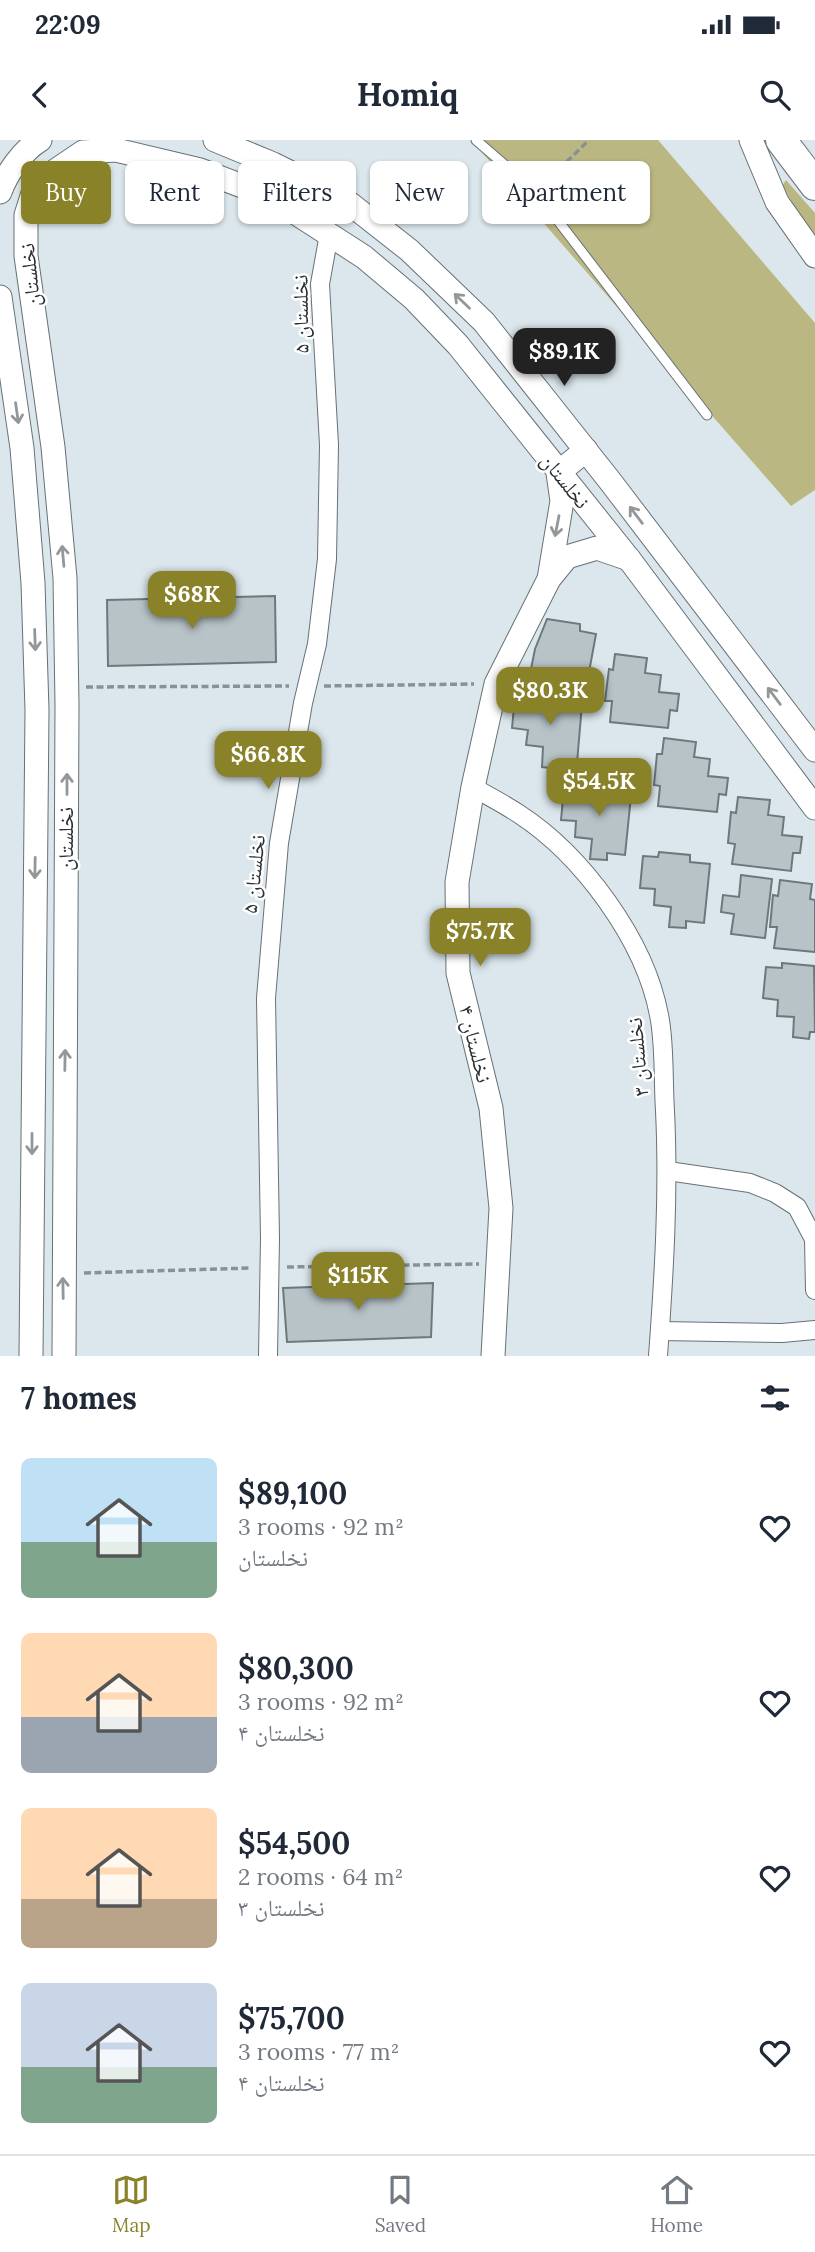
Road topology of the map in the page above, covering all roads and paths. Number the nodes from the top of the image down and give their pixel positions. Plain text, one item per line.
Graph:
1 (40, 140) edge
2 (215, 140) edge
3 (476, 140) edge
4 (589, 140) edge
5 (751, 140) edge
6 (781, 140) edge
7 (500, 161) edge
8 (569, 161) edge
9 (815, 185) edge
10 (0, 192) edge
11 (561, 224) edge
12 (329, 234) junction
13 (815, 256) edge
14 (0, 298) edge
15 (707, 415) dead end
16 (586, 450) junction
17 (558, 473) junction
18 (629, 559) junction
19 (549, 579) junction
20 (496, 684) junction
21 (307, 686) junction
22 (67, 687) junction
23 (815, 750) edge
24 (473, 787) junction
25 (815, 808) edge
26 (668, 1171) junction
27 (815, 1290) edge
28 (815, 1330) edge
29 (660, 1331) junction
30 (31, 1356) edge
31 (64, 1356) edge
32 (268, 1356) edge
33 (494, 1356) edge
34 (658, 1356) edge

1 - 10 street
16 -> 2 street, نخلستان
3 - 7 lane
4 - 8 path
5 - 13 street
6 - 9 highway
11 - 15 lane
12 - 17 street, نخلستان
12 - 21 street, نخلستان ۵
22 -> 12 street, نخلستان
14 -> 30 street, نخلستان
16 - 17 street
23 -> 16 street, نخلستان
17 - 18 street, نخلستان
17 -> 19 street
18 - 19 street
18 - 25 street, نخلستان
19 - 20 street, نخلستان ۴
20 - 21 path
20 - 24 street, نخلستان ۴
21 - 22 path
21 - 32 street, نخلستان ۵
31 -> 22 street, نخلستان
24 - 26 street, نخلستان ۳
24 - 33 street, نخلستان ۴
26 - 27 street
26 - 29 street, نخلستان ۳
28 - 29 street
29 - 34 street, نخلستان ۳

